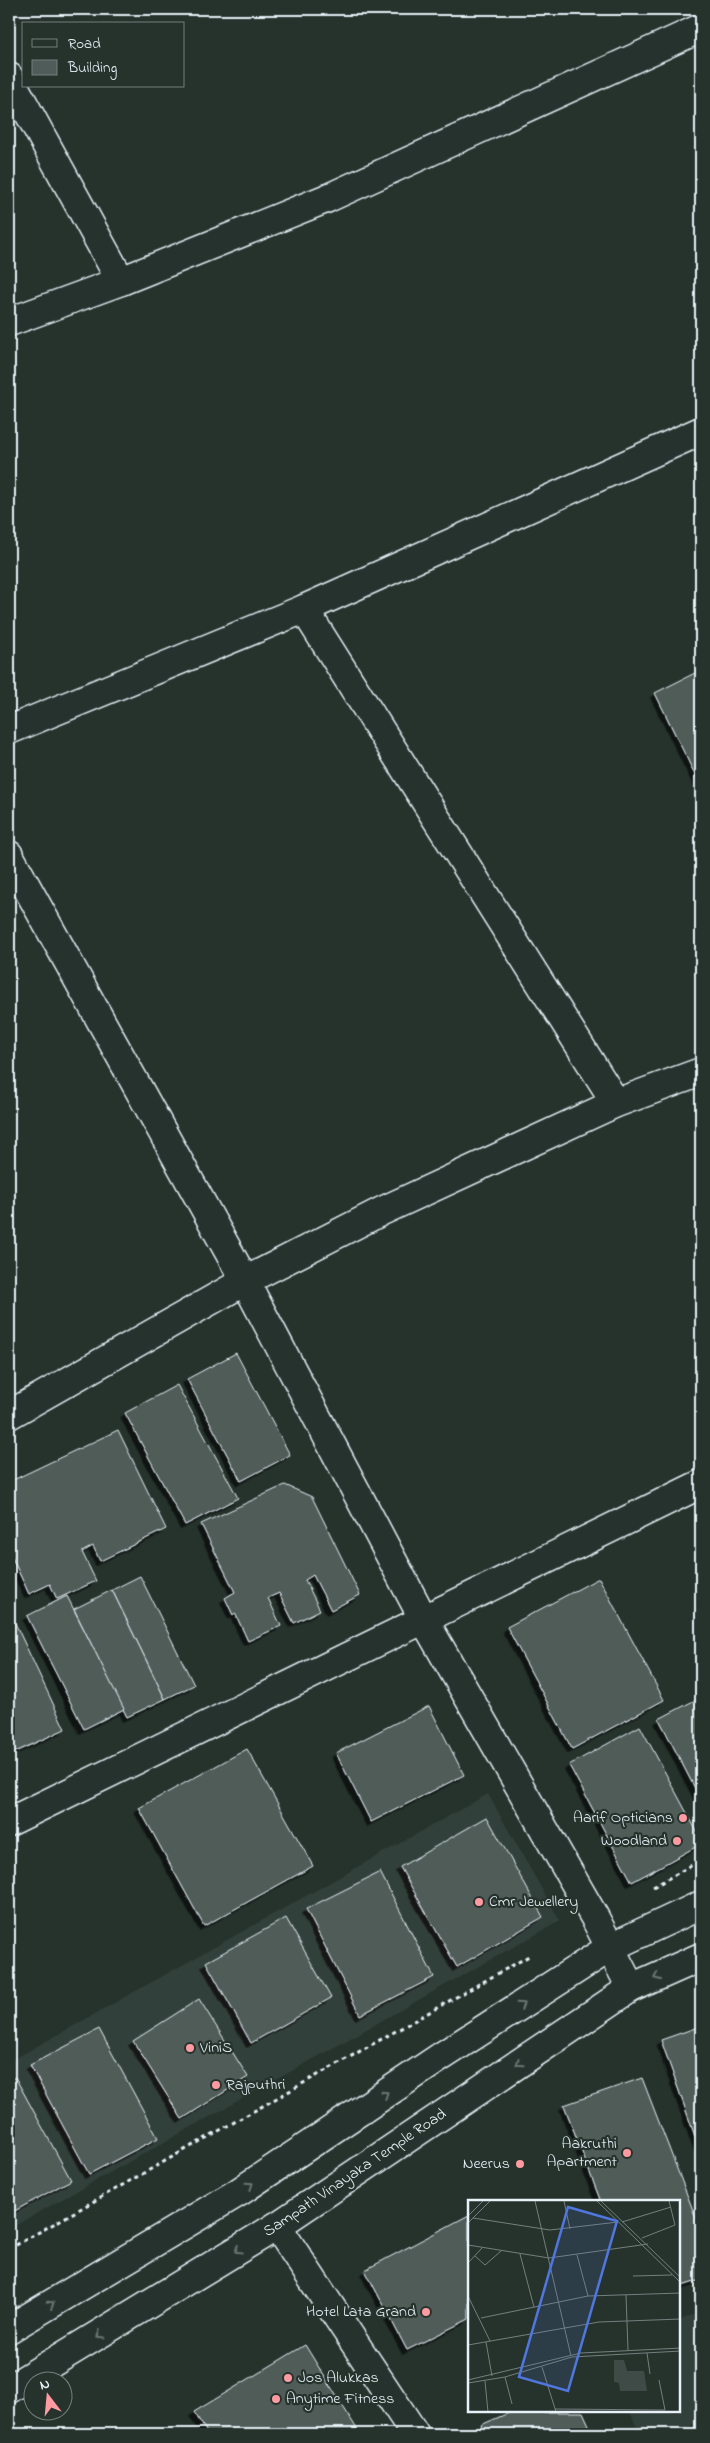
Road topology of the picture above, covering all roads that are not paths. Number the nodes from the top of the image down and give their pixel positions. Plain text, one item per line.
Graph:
1 (701, 28) edge
2 (9, 77) edge
3 (121, 281) junction
4 (9, 322) edge
5 (701, 431) edge
6 (304, 609) junction
7 (9, 730) edge
8 (9, 855) edge
9 (701, 1072) edge
10 (616, 1103) junction
11 (245, 1281) junction
12 (9, 1415) edge
13 (701, 1484) edge
14 (423, 1618) junction
15 (9, 1822) edge
16 (701, 1905) edge
17 (611, 1947) junction
18 (701, 1957) edge
19 (631, 1988) junction
20 (277, 2226) junction
21 (9, 2329) edge
22 (9, 2389) edge
23 (415, 2434) edge

1 - 3 street
2 - 3 street
3 - 4 street
5 - 6 street
6 - 7 street
6 - 10 street
8 - 11 street
9 - 10 street
10 - 11 street
11 - 12 street
11 - 14 street
13 - 14 street
14 - 15 street
14 - 17 street
16 - 17 street
17 - 19 street
21 -> 17 street
18 -> 19 street, Sampath Vinayaka Temple Road
19 -> 20 street, Sampath Vinayaka Temple Road
20 -> 22 street, Sampath Vinayaka Temple Road
20 - 23 street

